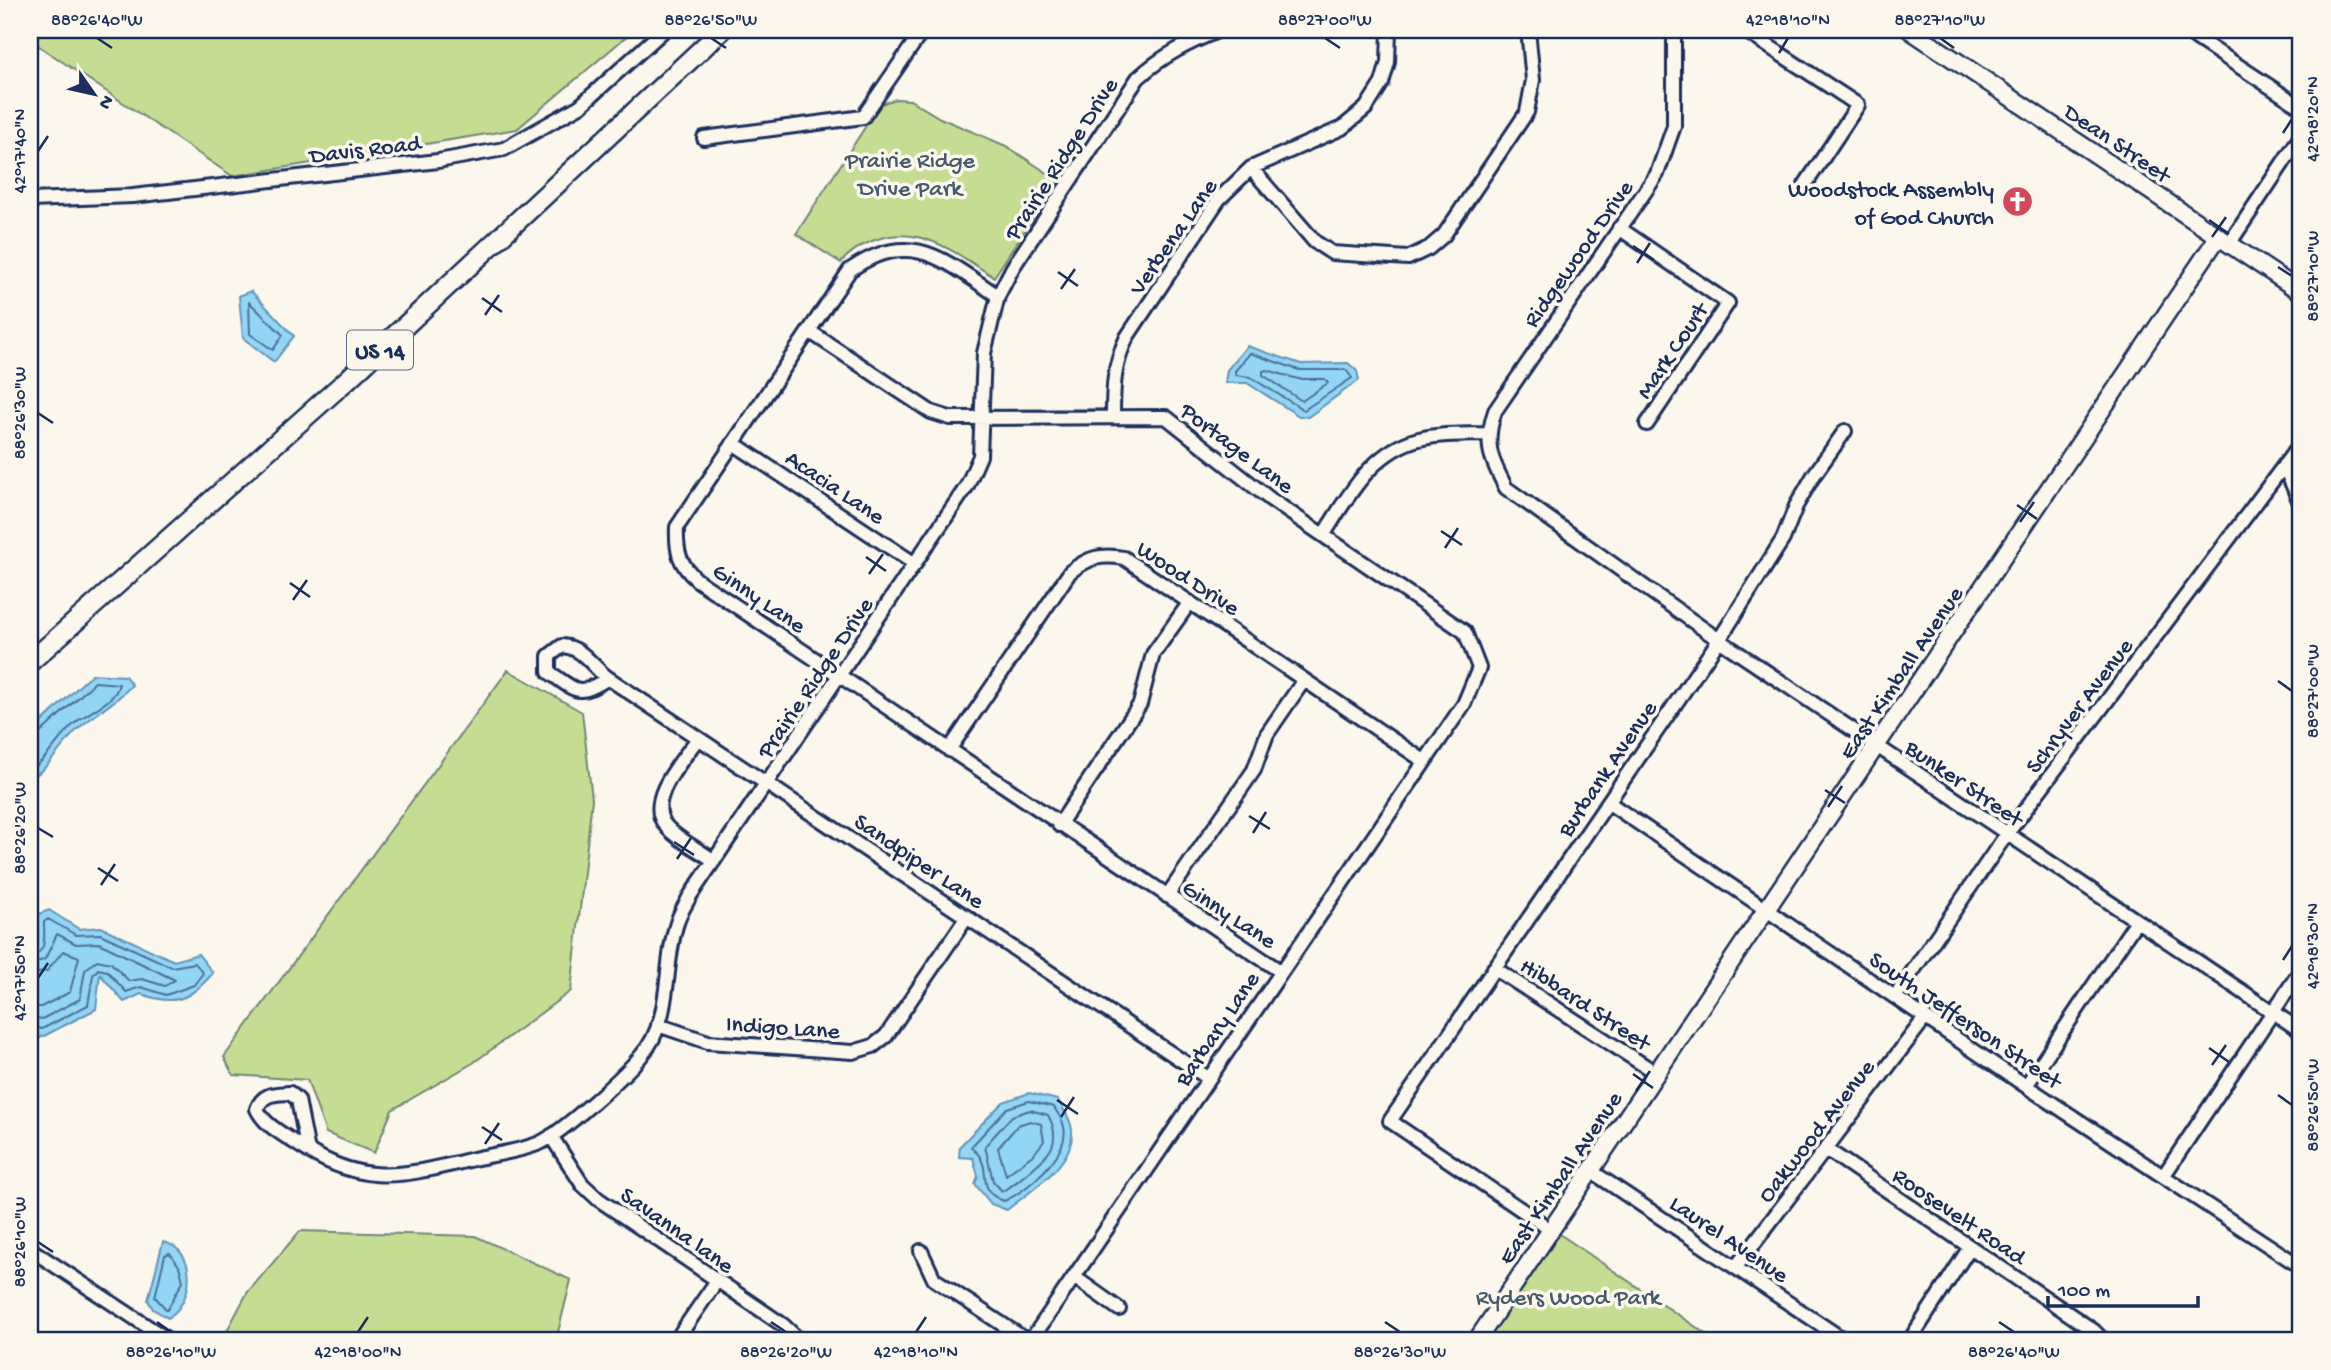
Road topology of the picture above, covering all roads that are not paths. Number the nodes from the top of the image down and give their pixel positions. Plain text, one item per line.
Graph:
1 (664, 30) edge
2 (722, 30) edge
3 (923, 30) edge
4 (1220, 30) edge
5 (1389, 30) edge
6 (1528, 30) edge
7 (1674, 30) edge
8 (1744, 30) edge
9 (1910, 30) edge
10 (2184, 30) edge
11 (2301, 107) edge
12 (2301, 136) edge
13 (704, 138) dead end
14 (1251, 168) junction
15 (1805, 185) dead end
16 (30, 200) edge
17 (1619, 228) junction
18 (2224, 240) junction
19 (2301, 292) edge
20 (998, 296) junction
21 (809, 331) junction
22 (1113, 415) junction
23 (983, 417) junction
24 (1647, 424) dead end
25 (1845, 431) dead end
26 (1488, 434) junction
27 (733, 443) junction
28 (2301, 443) edge
29 (2284, 465) junction
30 (2301, 505) edge
31 (1324, 534) junction
32 (915, 564) junction
33 (1190, 602) junction
34 (1718, 640) junction
35 (30, 662) edge
36 (1479, 668) joint
37 (840, 677) junction
38 (608, 678) junction
39 (1304, 680) junction
40 (698, 737) junction
41 (1876, 747) junction
42 (949, 750) junction
43 (1424, 761) junction
44 (768, 784) junction
45 (1609, 803) junction
46 (1059, 825) junction
47 (2006, 835) junction
48 (715, 861) junction
49 (1167, 896) junction
50 (1767, 910) junction
51 (967, 917) junction
52 (2136, 922) junction
53 (1494, 968) junction
54 (2301, 970) edge
55 (1280, 971) junction
56 (1895, 997) junction
57 (2273, 1012) junction
58 (1925, 1018) junction
59 (658, 1026) junction
60 (2301, 1031) edge
61 (1656, 1073) junction
62 (1208, 1078) junction
63 (2026, 1086) junction
64 (551, 1136) junction
65 (1826, 1149) junction
66 (308, 1152) junction
67 (1591, 1171) junction
68 (2164, 1175) junction
69 (1541, 1223) dead end
70 (1970, 1247) junction
71 (30, 1249) edge
72 (921, 1251) dead end
73 (2299, 1262) edge
74 (1736, 1267) junction
75 (1074, 1277) junction
76 (716, 1282) junction
77 (1119, 1309) dead end
78 (168, 1340) edge
79 (676, 1340) edge
80 (799, 1340) edge
81 (1028, 1340) edge
82 (1477, 1340) edge
83 (1844, 1340) edge
84 (1910, 1340) edge
85 (2103, 1340) edge

1 - 16 street, Davis Road
2 - 35 main road, US 14
3 - 13 street
4 - 20 street, Prairie Ridge Drive
5 - 14 street, Verbena Lane
6 - 14 street
7 - 17 street, Ridgewood Drive
8 - 15 street
9 - 18 street, Dean Street
10 - 11 street
12 - 18 street
14 - 22 street, Verbena Lane
17 - 24 street, Mark Court
17 - 26 street, Ridgewood Drive
18 - 19 street, Dean Street
18 - 41 street, East Kimball Avenue
20 - 21 street, Ginny Lane
20 - 23 street, Prairie Ridge Drive
21 - 23 street, Portage Lane
21 - 27 street, Ginny Lane
22 - 23 street, Portage Lane
22 - 31 street, Portage Lane
23 - 32 street, Prairie Ridge Drive
25 - 34 street, Burbank Avenue
26 - 31 street
26 - 34 street, Bunker Street
27 - 32 street, Acacia Lane
27 - 37 street, Ginny Lane
28 - 29 street, Schryver Avenue
29 - 30 street
29 - 47 street, Schryver Avenue
31 - 36 street, Portage Lane
32 - 37 street, Prairie Ridge Drive
33 - 39 street, Wood Drive
33 - 42 street, Wood Drive
33 - 46 street
34 - 41 street, Bunker Street
34 - 45 street, Burbank Avenue
36 - 43 street, Barbary Lane
37 - 42 street, Ginny Lane
37 - 44 street, Prairie Ridge Drive
38 - 38 street, Sandpiper Lane
38 - 40 street, Sandpiper Lane
39 - 43 street, Wood Drive
39 - 49 street
40 - 44 street, Sandpiper Lane
40 - 48 street
41 - 47 street, Bunker Street
41 - 50 street, East Kimball Avenue
42 - 46 street, Ginny Lane
43 - 55 street, Barbary Lane
44 - 48 street, Prairie Ridge Drive
44 - 51 street, Sandpiper Lane
45 - 50 street, South Jefferson Street
45 - 53 street, Burbank Avenue
46 - 49 street, Ginny Lane
47 - 52 street, Bunker Street
47 - 56 street, Schryver Avenue
48 - 59 street, Prairie Ridge Drive
49 - 55 street, Ginny Lane
50 - 56 street, South Jefferson Street
50 - 61 street, East Kimball Avenue
51 - 59 street, Indigo Lane
51 - 62 street, Sandpiper Lane
52 - 57 street, Bunker Street
52 - 63 street
53 - 61 street, Hibbard Street
53 - 69 street, Burbank Avenue
54 - 57 street
55 - 62 street, Barbary Lane
56 - 58 street, South Jefferson Street
57 - 60 street, Bunker Street
57 - 68 street
58 - 63 street, South Jefferson Street
58 - 65 street, Oakwood Avenue
59 - 64 street, Prairie Ridge Drive
61 - 67 street, East Kimball Avenue
62 - 75 street, Barbary Lane
63 - 68 street, South Jefferson Street
64 - 66 street, Prairie Ridge Drive
64 - 76 street, Savanna lane
65 - 70 street, Roosevelt Road
65 - 74 street, Oakwood Avenue
66 - 66 street, Prairie Ridge Drive
67 - 74 street, Laurel Avenue
67 - 82 street, East Kimball Avenue
68 - 73 street, South Jefferson Street
70 - 84 street
70 - 85 street, Roosevelt Road
71 - 78 street
72 - 81 street
74 - 83 street, Laurel Avenue
75 - 77 street
75 - 81 street, Barbary Lane
76 - 79 street
76 - 80 street, Savanna lane

